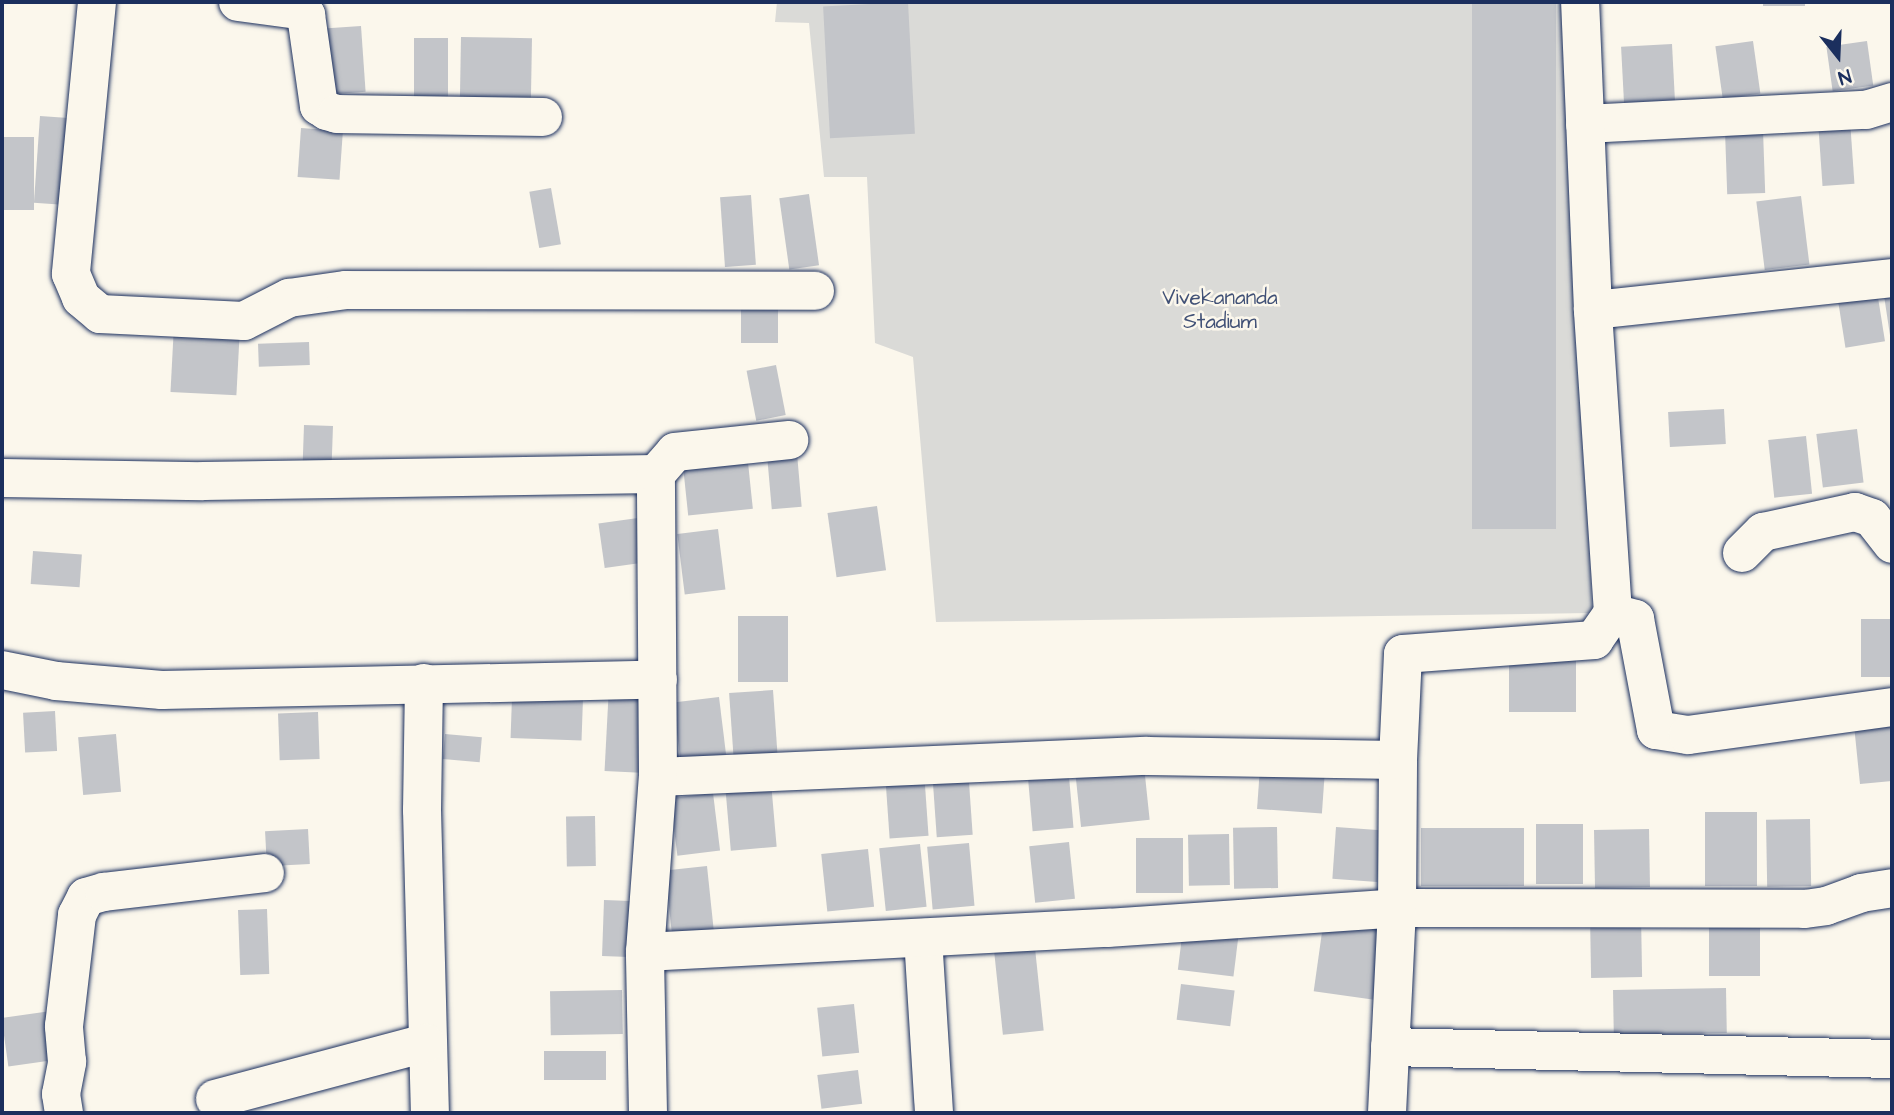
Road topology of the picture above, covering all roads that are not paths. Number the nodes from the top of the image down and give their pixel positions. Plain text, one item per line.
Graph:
1 (96, 2) edge
2 (238, 2) edge
3 (1580, 2) edge
4 (1892, 102) edge
5 (543, 117) dead end
6 (1585, 124) junction
7 (1892, 278) edge
8 (815, 292) dead end
9 (1593, 310) junction
10 (789, 440) dead end
11 (656, 474) junction
12 (2, 478) edge
13 (1892, 544) edge
14 (1742, 553) dead end
15 (1613, 613) junction
16 (2, 670) edge
17 (658, 680) junction
18 (424, 682) junction
19 (1892, 707) edge
20 (1398, 760) junction
21 (658, 777) junction
22 (265, 873) dead end
23 (1892, 888) edge
24 (1397, 908) junction
25 (923, 938) junction
26 (645, 952) junction
27 (426, 1043) junction
28 (1390, 1047) junction
29 (1892, 1059) edge
30 (215, 1099) dead end
31 (64, 1113) edge
32 (430, 1113) edge
33 (648, 1113) edge
34 (934, 1113) edge
35 (1387, 1113) edge

1 - 8 street
2 - 5 street
3 - 6 street
4 - 6 street
6 - 9 street
7 - 9 street
9 - 15 street
10 - 11 street
11 - 12 street
11 - 17 street
13 - 14 street
15 - 19 street
15 - 20 street
16 - 18 street
17 - 18 street
17 - 21 street
18 - 27 street
20 - 21 street
20 - 24 street
21 - 26 street
22 - 31 street
23 - 24 street
24 - 25 street
24 - 28 street
25 - 26 street
25 - 34 street
26 - 33 street
27 - 30 street
27 - 32 street
28 - 29 street
28 - 35 street

